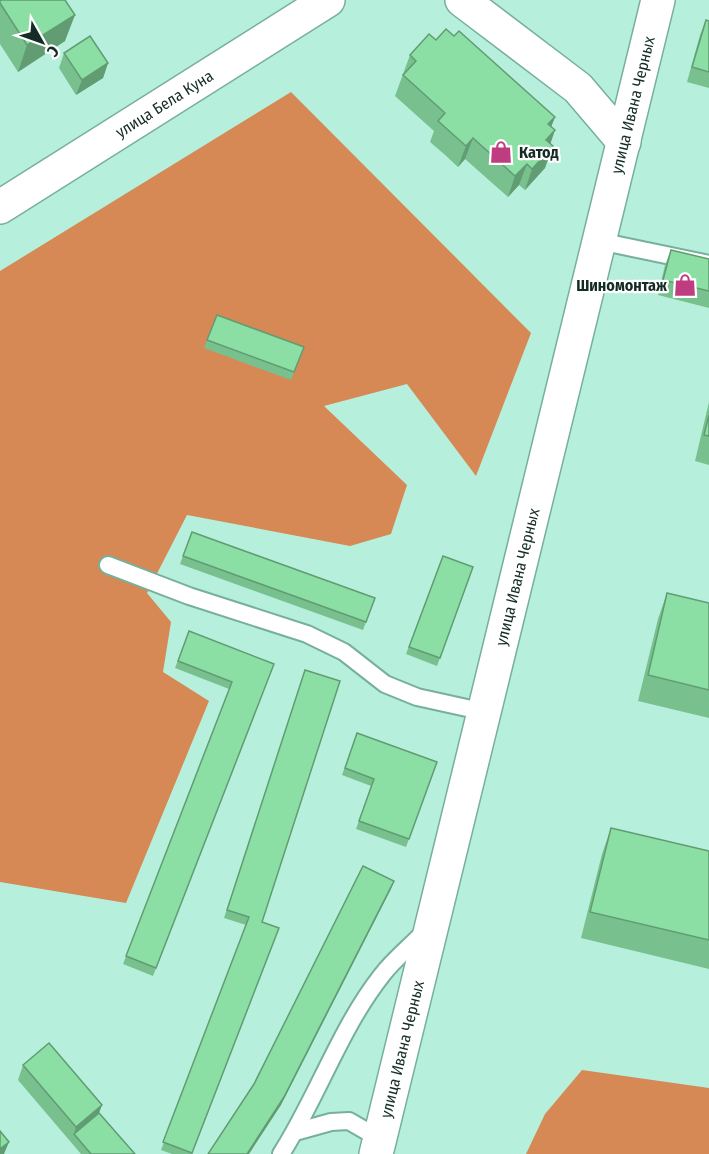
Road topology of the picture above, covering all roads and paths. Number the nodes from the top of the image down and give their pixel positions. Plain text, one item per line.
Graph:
1 (328, 0) edge
2 (462, 0) edge
3 (658, 0) edge
4 (624, 142) junction
5 (0, 207) edge
6 (599, 241) junction
7 (709, 264) edge
8 (108, 565) dead end
9 (485, 712) junction
10 (433, 923) junction
11 (295, 1132) junction
12 (378, 1146) edge
13 (281, 1154) edge

1 - 5 street, улица Бела Куна
2 - 4 street
3 - 4 street, улица Ивана Черных
4 - 6 street, улица Ивана Черных
6 - 7 lane
6 - 9 street, улица Ивана Черных
8 - 9 lane
9 - 10 street, улица Ивана Черных
10 - 11 lane
10 - 12 street, улица Ивана Черных
11 - 12 lane
11 - 13 lane

